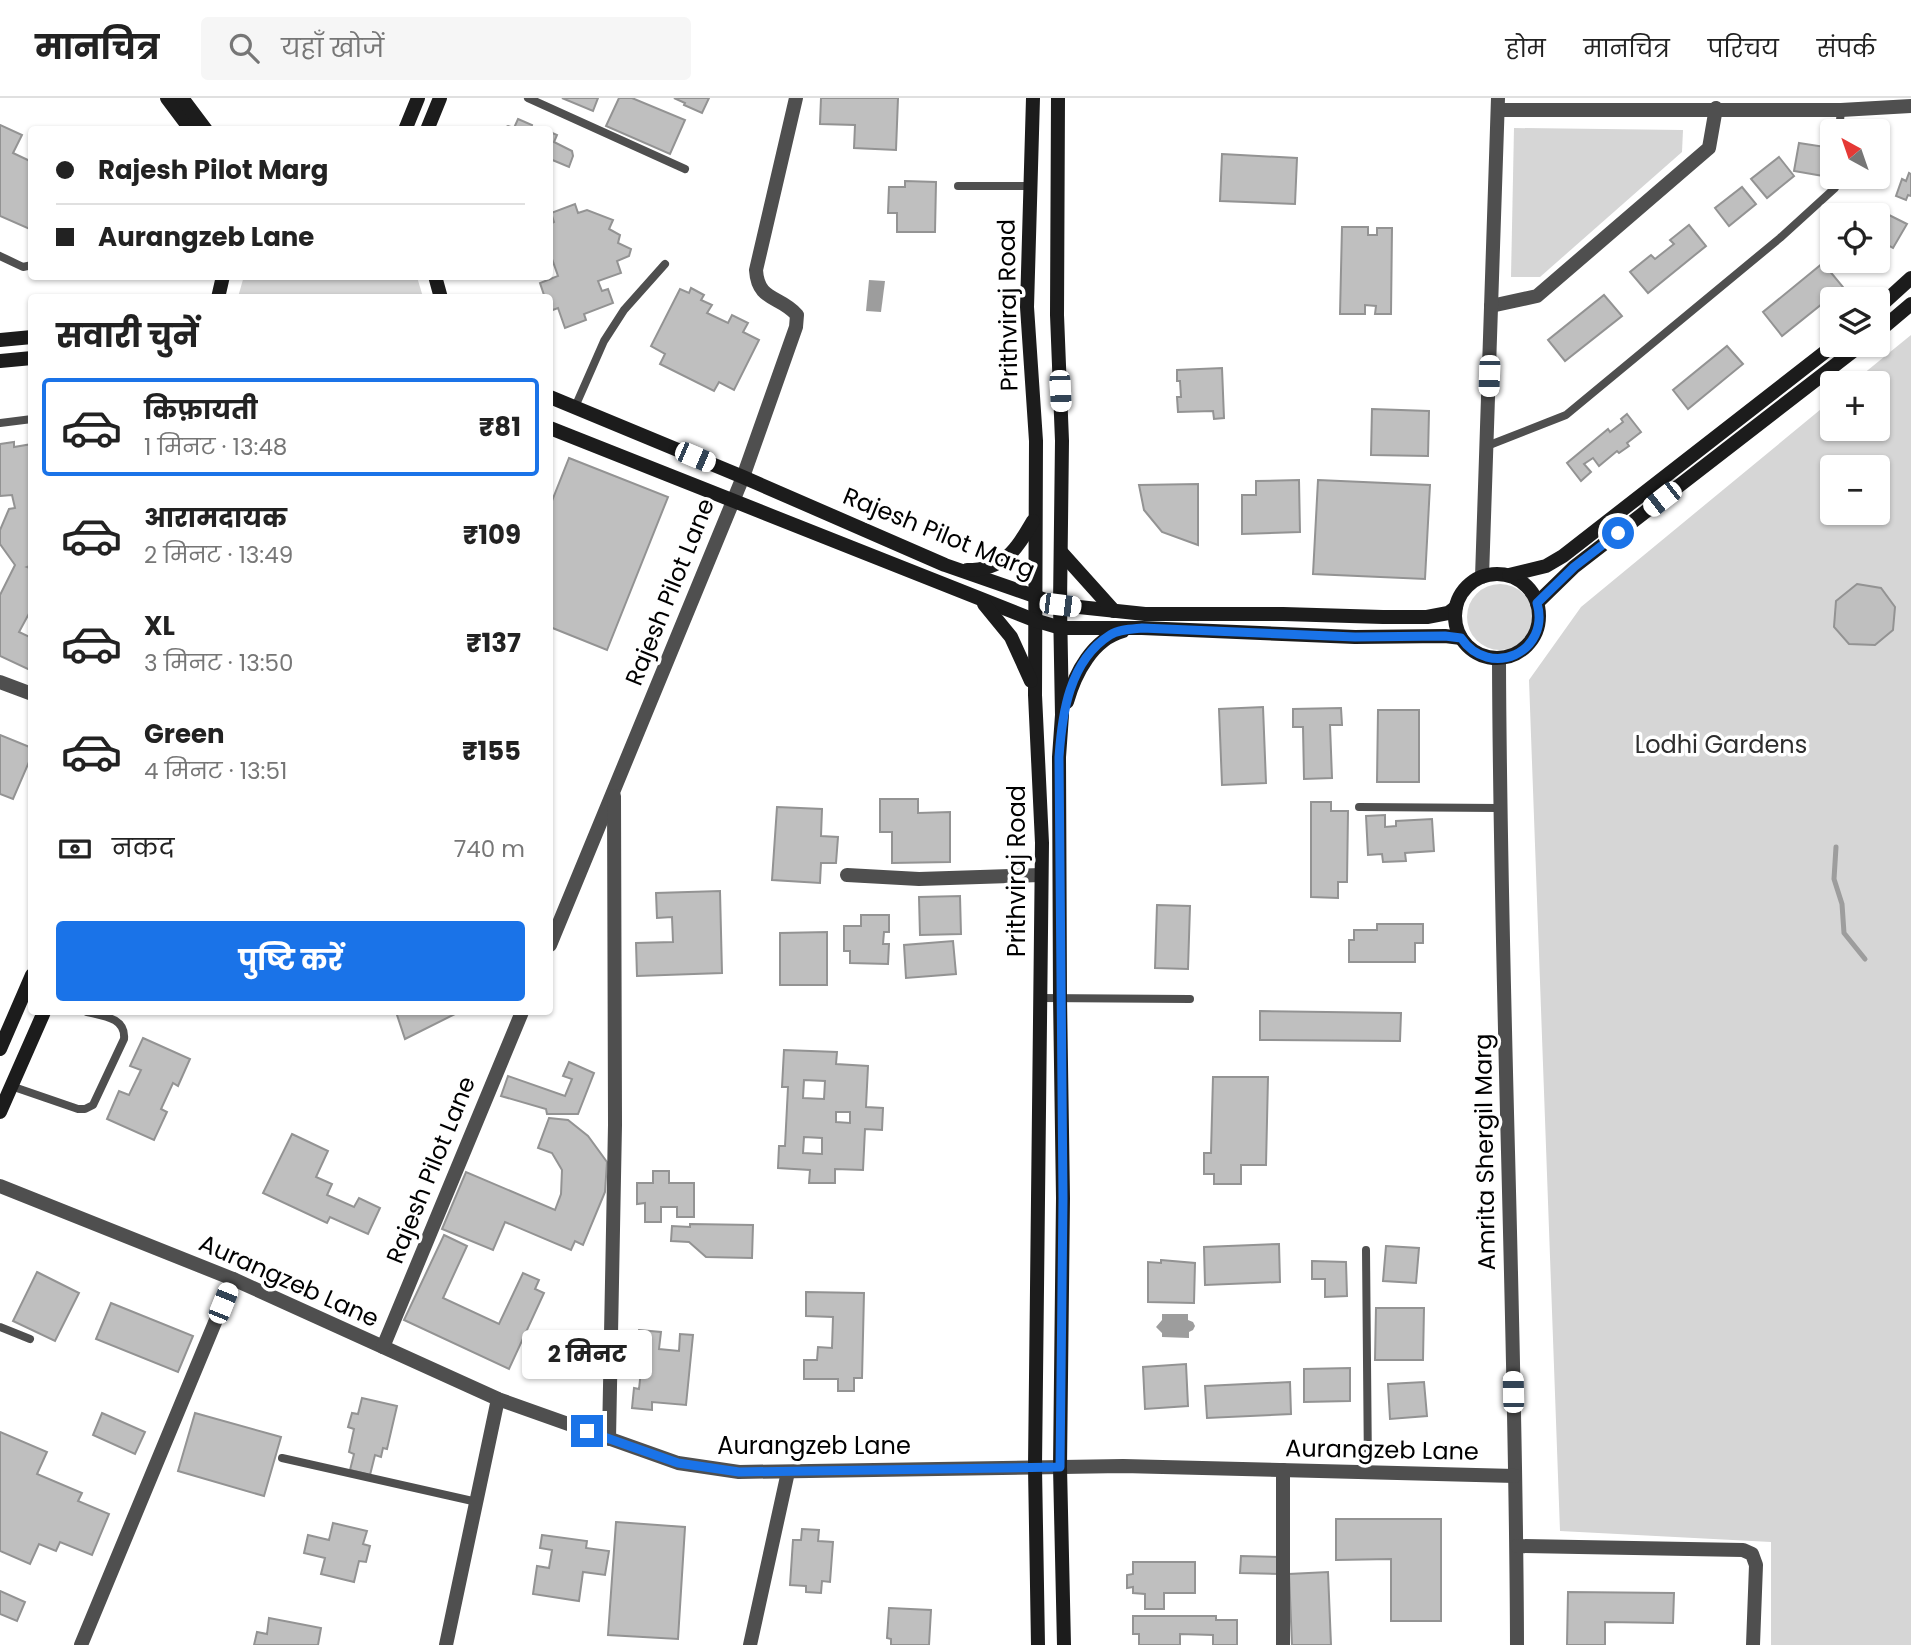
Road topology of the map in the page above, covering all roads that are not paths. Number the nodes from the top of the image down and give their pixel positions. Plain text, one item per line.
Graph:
1 (167, 98) edge
2 (183, 98) edge
3 (418, 98) edge
4 (440, 98) edge
5 (528, 98) edge
6 (796, 98) edge
7 (1033, 98) edge
8 (1058, 98) edge
9 (1498, 104) edge
10 (1911, 106) edge
11 (1716, 108) junction
12 (1841, 110) junction
13 (1840, 119) edge
14 (188, 126) edge
15 (203, 126) edge
16 (407, 126) edge
17 (429, 126) edge
18 (685, 169) dead end
19 (958, 186) dead end
20 (1028, 186) junction
21 (1834, 189) edge
22 (0, 256) edge
23 (665, 264) dead end
24 (28, 266) edge
25 (1911, 278) edge
26 (1890, 298) edge
27 (1911, 304) edge
28 (1491, 306) junction
29 (1890, 322) edge
30 (28, 337) edge
31 (0, 340) edge
32 (1820, 356) edge
33 (1845, 357) edge
34 (28, 358) edge
35 (0, 361) edge
36 (553, 398) edge
37 (575, 408) junction
38 (28, 420) edge
39 (0, 423) edge
40 (553, 429) edge
41 (1486, 446) junction
42 (743, 477) junction
43 (733, 501) junction
44 (1035, 518) junction
45 (1060, 552) junction
46 (945, 565) junction
47 (1509, 575) junction
48 (1482, 577) junction
49 (971, 596) junction
50 (1034, 596) junction
51 (1537, 603) junction
52 (1060, 605) junction
53 (1456, 607) junction
54 (1114, 611) junction
55 (1034, 621) junction
56 (1061, 628) junction
57 (1142, 628) junction
58 (1461, 638) junction
59 (1499, 659) junction
60 (0, 682) edge
61 (28, 692) edge
62 (1035, 695) junction
63 (1062, 715) junction
64 (614, 788) junction
65 (1359, 807) dead end
66 (1499, 808) junction
67 (847, 875) dead end
68 (1041, 875) junction
69 (553, 938) edge
70 (28, 984) edge
71 (1060, 997) junction
72 (1039, 998) junction
73 (1190, 999) dead end
74 (43, 1015) edge
75 (98, 1015) edge
76 (521, 1015) edge
77 (0, 1049) edge
78 (11, 1086) junction
79 (0, 1112) edge
80 (0, 1186) edge
81 (1366, 1250) dead end
82 (233, 1279) junction
83 (0, 1327) edge
84 (30, 1339) dead end
85 (383, 1347) junction
86 (498, 1399) junction
87 (609, 1438) junction
88 (282, 1458) dead end
89 (1035, 1467) junction
90 (1060, 1467) junction
91 (1283, 1470) junction
92 (788, 1472) junction
93 (1368, 1472) junction
94 (1515, 1476) junction
95 (477, 1502) junction
96 (1517, 1546) junction
97 (81, 1645) edge
98 (446, 1645) edge
99 (750, 1645) edge
100 (1038, 1645) edge
101 (1064, 1645) edge
102 (1283, 1645) edge
103 (1517, 1645) edge
104 (1753, 1645) edge

1 - 14 main road
2 - 15 main road
3 - 16 main road
4 - 17 main road
5 - 18 lane
6 - 42 street, Rajesh Pilot Lane
7 - 20 main road, Prithviraj Road
8 - 45 main road, Prithviraj Road
9 - 11 street
9 - 28 street
10 - 12 street
11 - 12 street
11 - 28 street
12 - 13 lane
19 - 20 lane
20 - 44 main road, Prithviraj Road
21 - 41 lane
22 - 24 lane
23 - 37 lane
25 - 26 main road
27 - 29 main road
28 - 41 street
30 - 31 main road
32 - 47 main road
33 - 51 main road
34 - 35 main road
36 - 37 main road, Rajesh Pilot Marg
37 - 42 main road, Rajesh Pilot Marg
38 - 39 lane
40 - 43 main road, Rajesh Pilot Marg
41 - 48 street
42 - 43 street, Rajesh Pilot Lane
42 - 46 main road, Rajesh Pilot Marg
43 - 49 main road, Rajesh Pilot Marg
43 - 64 street, Rajesh Pilot Lane
44 - 46 main road
44 - 50 main road, Prithviraj Road
45 - 52 main road, Prithviraj Road
45 - 54 main road
46 - 50 main road, Rajesh Pilot Marg
47 - 48 main road
47 - 51 main road
48 - 53 main road
49 - 55 main road, Rajesh Pilot Marg
49 - 62 main road
50 - 52 main road, Rajesh Pilot Marg
50 - 55 main road, Prithviraj Road
51 - 59 main road
52 - 54 main road, Rajesh Pilot Marg
52 - 56 main road, Prithviraj Road
53 - 54 main road, Rajesh Pilot Marg
53 - 58 main road
55 - 56 main road, Rajesh Pilot Marg
55 - 62 main road, Prithviraj Road
56 - 57 main road, Rajesh Pilot Marg
56 - 63 main road, Prithviraj Road
57 - 58 main road, Rajesh Pilot Marg
57 - 63 main road
58 - 59 main road
59 - 66 street, Amrita Shergil Marg
60 - 61 street
62 - 68 main road, Prithviraj Road
63 - 71 main road, Prithviraj Road
64 - 69 street, Rajesh Pilot Lane
64 - 87 street
65 - 66 lane
66 - 94 street, Amrita Shergil Marg
67 - 68 street
68 - 72 main road, Prithviraj Road
70 - 77 main road
71 - 72 lane
71 - 73 lane
71 - 90 main road, Prithviraj Road
72 - 89 main road, Prithviraj Road
74 - 78 main road
75 - 78 lane
76 - 85 street, Rajesh Pilot Lane
78 - 79 main road
80 - 82 street, Aurangzeb Lane
81 - 93 lane
82 - 85 street, Aurangzeb Lane
82 - 97 street
83 - 84 lane
85 - 86 street, Aurangzeb Lane
86 - 87 street, Aurangzeb Lane
86 - 95 street
87 - 92 street, Aurangzeb Lane
88 - 95 lane
89 - 90 street, Aurangzeb Lane
89 - 92 street, Aurangzeb Lane
89 - 100 main road, Prithviraj Road
90 - 91 street, Aurangzeb Lane
90 - 101 main road, Prithviraj Road
91 - 93 street, Aurangzeb Lane
91 - 102 street
92 - 99 street
93 - 94 street, Aurangzeb Lane
94 - 96 street, Amrita Shergil Marg
95 - 98 street
96 - 103 street, Amrita Shergil Marg
96 - 104 street

